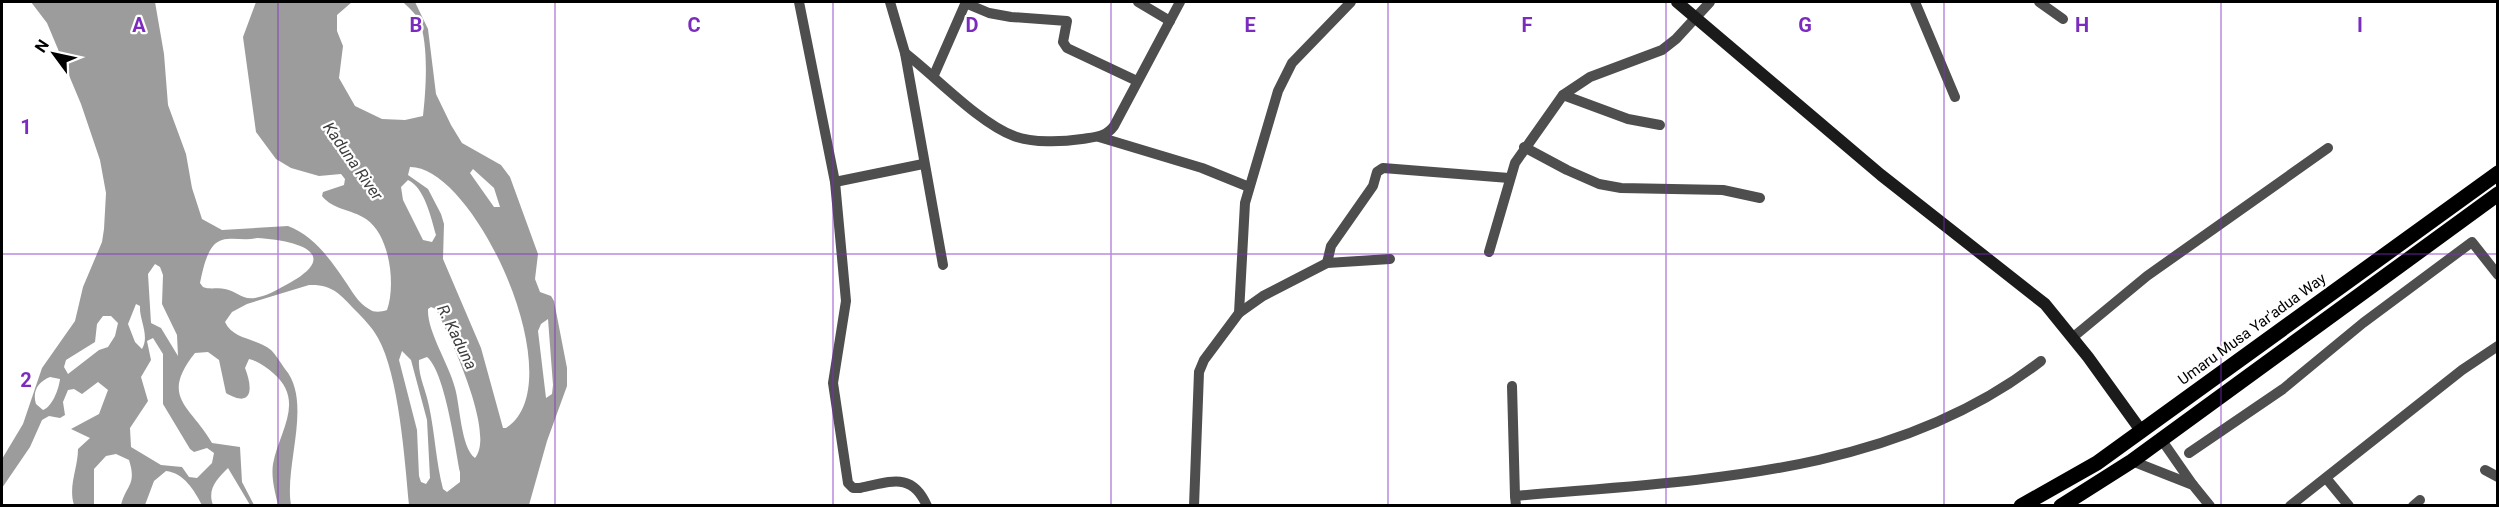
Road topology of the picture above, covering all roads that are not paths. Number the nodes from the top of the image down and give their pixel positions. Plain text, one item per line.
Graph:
1 (799, 2) edge
2 (890, 2) edge
3 (966, 2) edge
4 (1138, 2) edge
5 (1180, 2) edge
6 (1351, 2) edge
7 (1677, 2) edge
8 (1710, 2) edge
9 (1915, 2) edge
10 (2039, 2) edge
11 (1695, 17) junction
12 (2063, 19) dead end
13 (1170, 21) junction
14 (905, 53) junction
15 (934, 75) junction
16 (1137, 81) junction
17 (1563, 95) junction
18 (1955, 97) dead end
19 (1660, 125) dead end
20 (1099, 137) junction
21 (1524, 147) junction
22 (2328, 148) dead end
23 (923, 164) junction
24 (2498, 173) edge
25 (1509, 178) junction
26 (835, 182) junction
27 (1249, 187) junction
28 (2498, 194) edge
29 (1760, 198) dead end
30 (1489, 252) dead end
31 (1390, 258) dead end
32 (1327, 263) junction
33 (944, 265) dead end
34 (2498, 275) edge
35 (1239, 313) junction
36 (2072, 338) junction
37 (2498, 346) edge
38 (2040, 361) dead end
39 (1512, 386) dead end
40 (2178, 406) junction
41 (2188, 420) junction
42 (2142, 432) junction
43 (2161, 439) junction
44 (2189, 453) dead end
45 (2132, 461) junction
46 (2485, 470) dead end
47 (2498, 477) edge
48 (2326, 478) junction
49 (2193, 485) junction
50 (1515, 501) edge
51 (927, 506) edge
52 (1194, 506) edge
53 (2021, 506) edge
54 (2061, 506) edge
55 (2210, 506) edge
56 (2290, 506) edge
57 (2349, 506) edge

1 - 26 street
2 - 14 street
3 - 15 street
3 - 16 street
4 - 13 street
5 - 13 street
6 - 27 street
7 - 11 street
8 - 11 street
9 - 18 street
10 - 12 street
11 - 17 street
11 - 36 street
13 - 16 street
14 - 15 street
14 - 23 street
15 - 20 street
16 - 20 street
17 - 19 street
17 - 21 street
20 - 27 street
21 - 25 street
21 - 29 street
22 - 36 street
23 - 26 street
23 - 33 street
24 - 40 main road, Umaru Musa Yar'adua Way
25 - 30 street
25 - 32 street
26 - 51 street
27 - 35 street
28 - 41 main road
31 - 32 street
32 - 35 street
34 - 44 street
35 - 52 street
36 - 42 street
37 - 48 street
38 - 50 street
39 - 50 street
40 - 41 main road
40 - 42 main road, Umaru Musa Yar'adua Way
41 - 43 main road
42 - 53 main road, Umaru Musa Yar'adua Way
43 - 45 main road
43 - 49 street
45 - 49 street
45 - 54 main road
46 - 47 street
48 - 56 street
48 - 57 street
49 - 55 street

